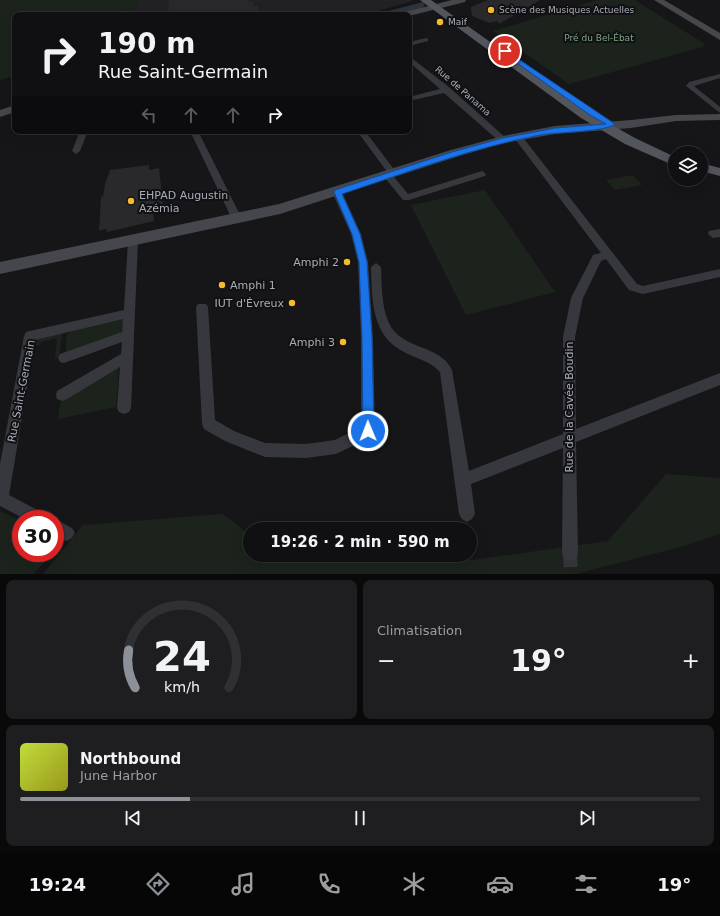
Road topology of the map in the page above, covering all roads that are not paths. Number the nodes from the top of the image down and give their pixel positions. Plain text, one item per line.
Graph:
1 (425, 0) edge
2 (462, 0) edge
3 (658, 0) edge
4 (436, 5) edge
5 (412, 12) edge
6 (720, 37) edge
7 (426, 40) dead end
8 (412, 43) edge
9 (412, 61) edge
10 (720, 76) edge
11 (447, 90) junction
12 (412, 98) edge
13 (12, 109) edge
14 (720, 112) edge
15 (0, 114) edge
16 (720, 117) edge
17 (608, 126) junction
18 (83, 134) edge
19 (196, 134) edge
20 (363, 134) edge
21 (518, 137) junction
22 (503, 140) junction
23 (76, 151) dead end
24 (668, 154) edge
25 (668, 159) edge
26 (708, 169) edge
27 (720, 172) edge
28 (482, 174) dead end
29 (708, 174) edge
30 (391, 175) junction
31 (720, 178) edge
32 (337, 192) junction
33 (238, 219) junction
34 (133, 240) junction
35 (608, 255) junction
36 (376, 267) dead end
37 (0, 268) edge
38 (720, 273) edge
39 (202, 307) dead end
40 (130, 313) junction
41 (128, 335) junction
42 (128, 356) junction
43 (64, 358) dead end
44 (720, 379) edge
45 (62, 395) dead end
46 (124, 408) dead end
47 (571, 437) junction
48 (463, 480) junction
49 (1, 498) edge
50 (23, 510) edge
51 (467, 514) dead end
52 (570, 553) tunnel mouth

1 - 4 main road
2 - 4 street
3 - 6 street
4 - 5 street
4 - 17 main road
7 - 8 street
9 - 11 street, Rue de Panama
10 - 14 street
11 - 12 street
11 - 22 street, Rue de Panama
13 - 15 street
16 - 17 street
17 - 21 street
17 - 24 main road
17 - 25 main road
18 - 23 street
19 - 33 street
20 - 30 street
21 - 22 street
21 - 35 street
22 - 30 street
26 - 27 main road
28 - 30 street
29 - 31 main road
30 - 32 street
32 - 33 street
32 - 39 street
33 - 34 street
34 - 37 street
34 - 40 street
35 - 38 street
35 - 47 street, Rue de la Cavée Boudin
36 - 48 street
40 - 41 street
40 - 49 street, Rue Saint-Germain
41 - 42 street
41 - 43 street
42 - 45 street
42 - 46 street
44 - 47 street
47 - 48 street
47 - 52 street, Rue de la Cavée Boudin
48 - 51 street
49 - 50 street

